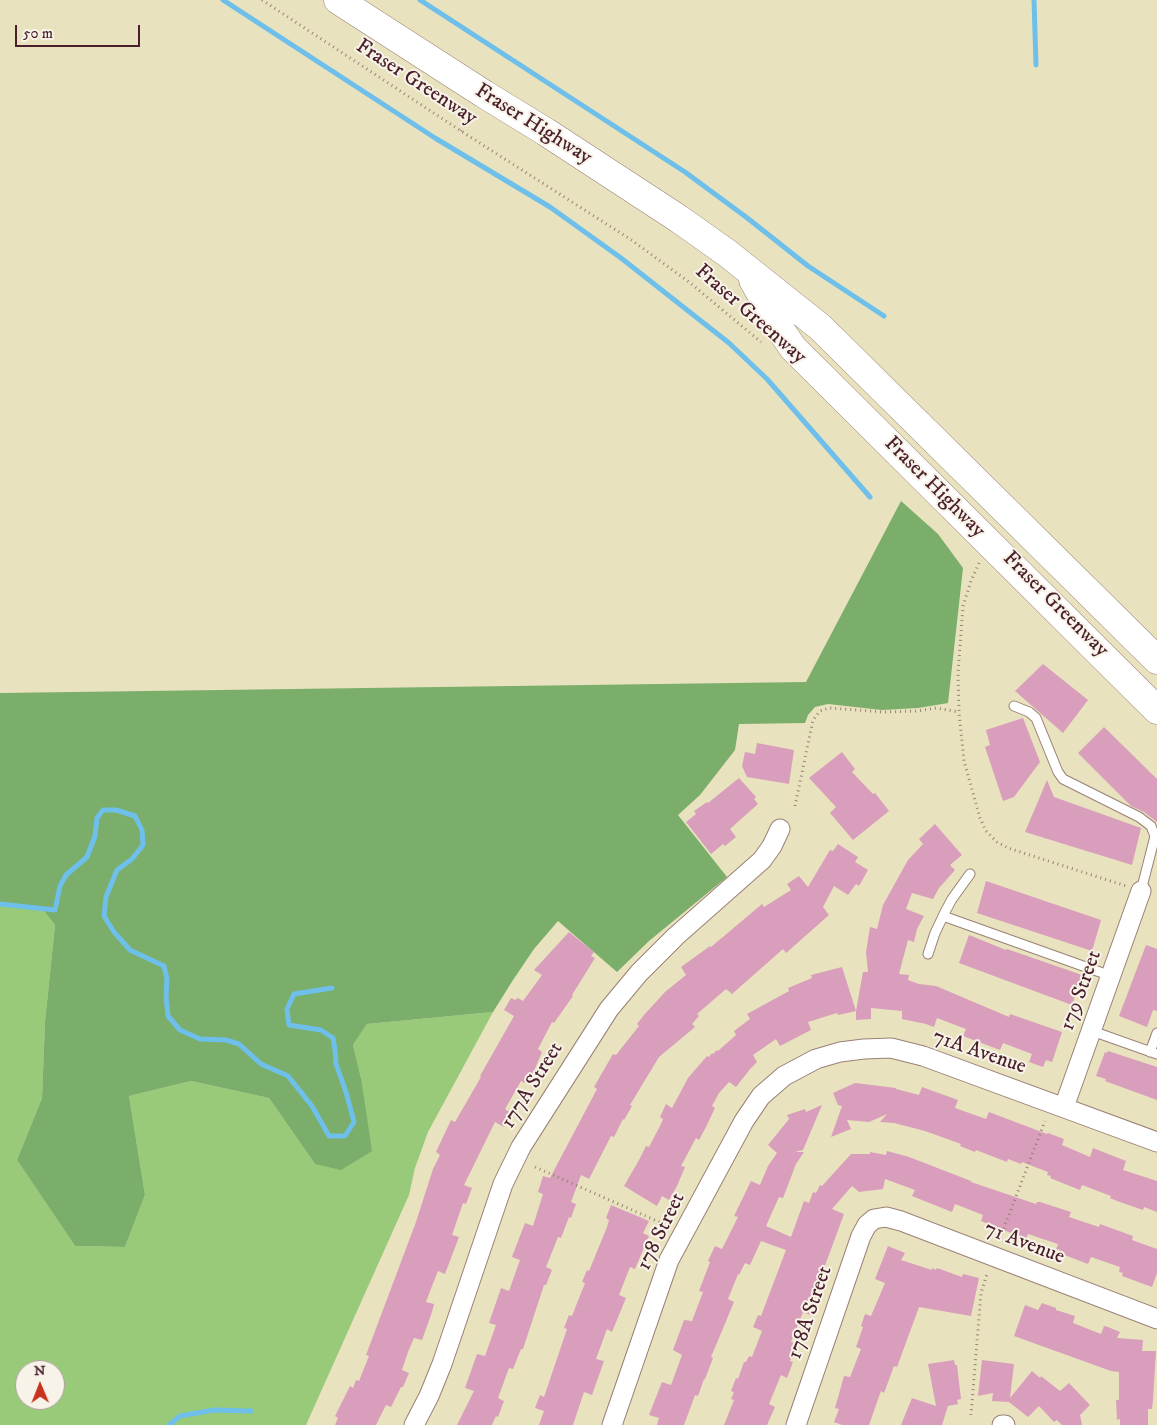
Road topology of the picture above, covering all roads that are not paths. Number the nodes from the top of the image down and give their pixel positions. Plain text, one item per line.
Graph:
1 (338, 0) edge
2 (728, 253) junction
3 (1157, 660) edge
4 (1014, 706) dead end
5 (1157, 710) edge
6 (780, 829) dead end
7 (1156, 836) edge
8 (970, 874) dead end
9 (1135, 889) joint
10 (943, 916) junction
11 (928, 954) dead end
12 (1111, 976) junction
13 (1092, 1031) junction
14 (1157, 1033) edge
15 (1154, 1053) edge
16 (784, 1076) joint
17 (1064, 1107) junction
18 (1157, 1142) edge
19 (874, 1218) joint
20 (1157, 1319) edge
21 (414, 1425) edge
22 (612, 1425) edge
23 (796, 1425) edge

1 - 2 main road, Fraser Highway
2 - 3 main road, Fraser Highway
2 - 5 main road, Fraser Highway
4 - 7 lane
6 - 21 street, 177A Street
7 - 9 lane
8 - 10 lane
9 - 12 street, 179 Street
10 - 11 lane
10 - 12 lane
12 - 13 street, 179 Street
13 - 15 lane
13 - 17 street, 179 Street
14 - 15 lane
16 - 17 street, 71A Avenue
16 - 22 street, 178 Street
17 - 18 street, 71A Avenue
19 - 20 street, 71 Avenue
19 - 23 street, 178A Street

